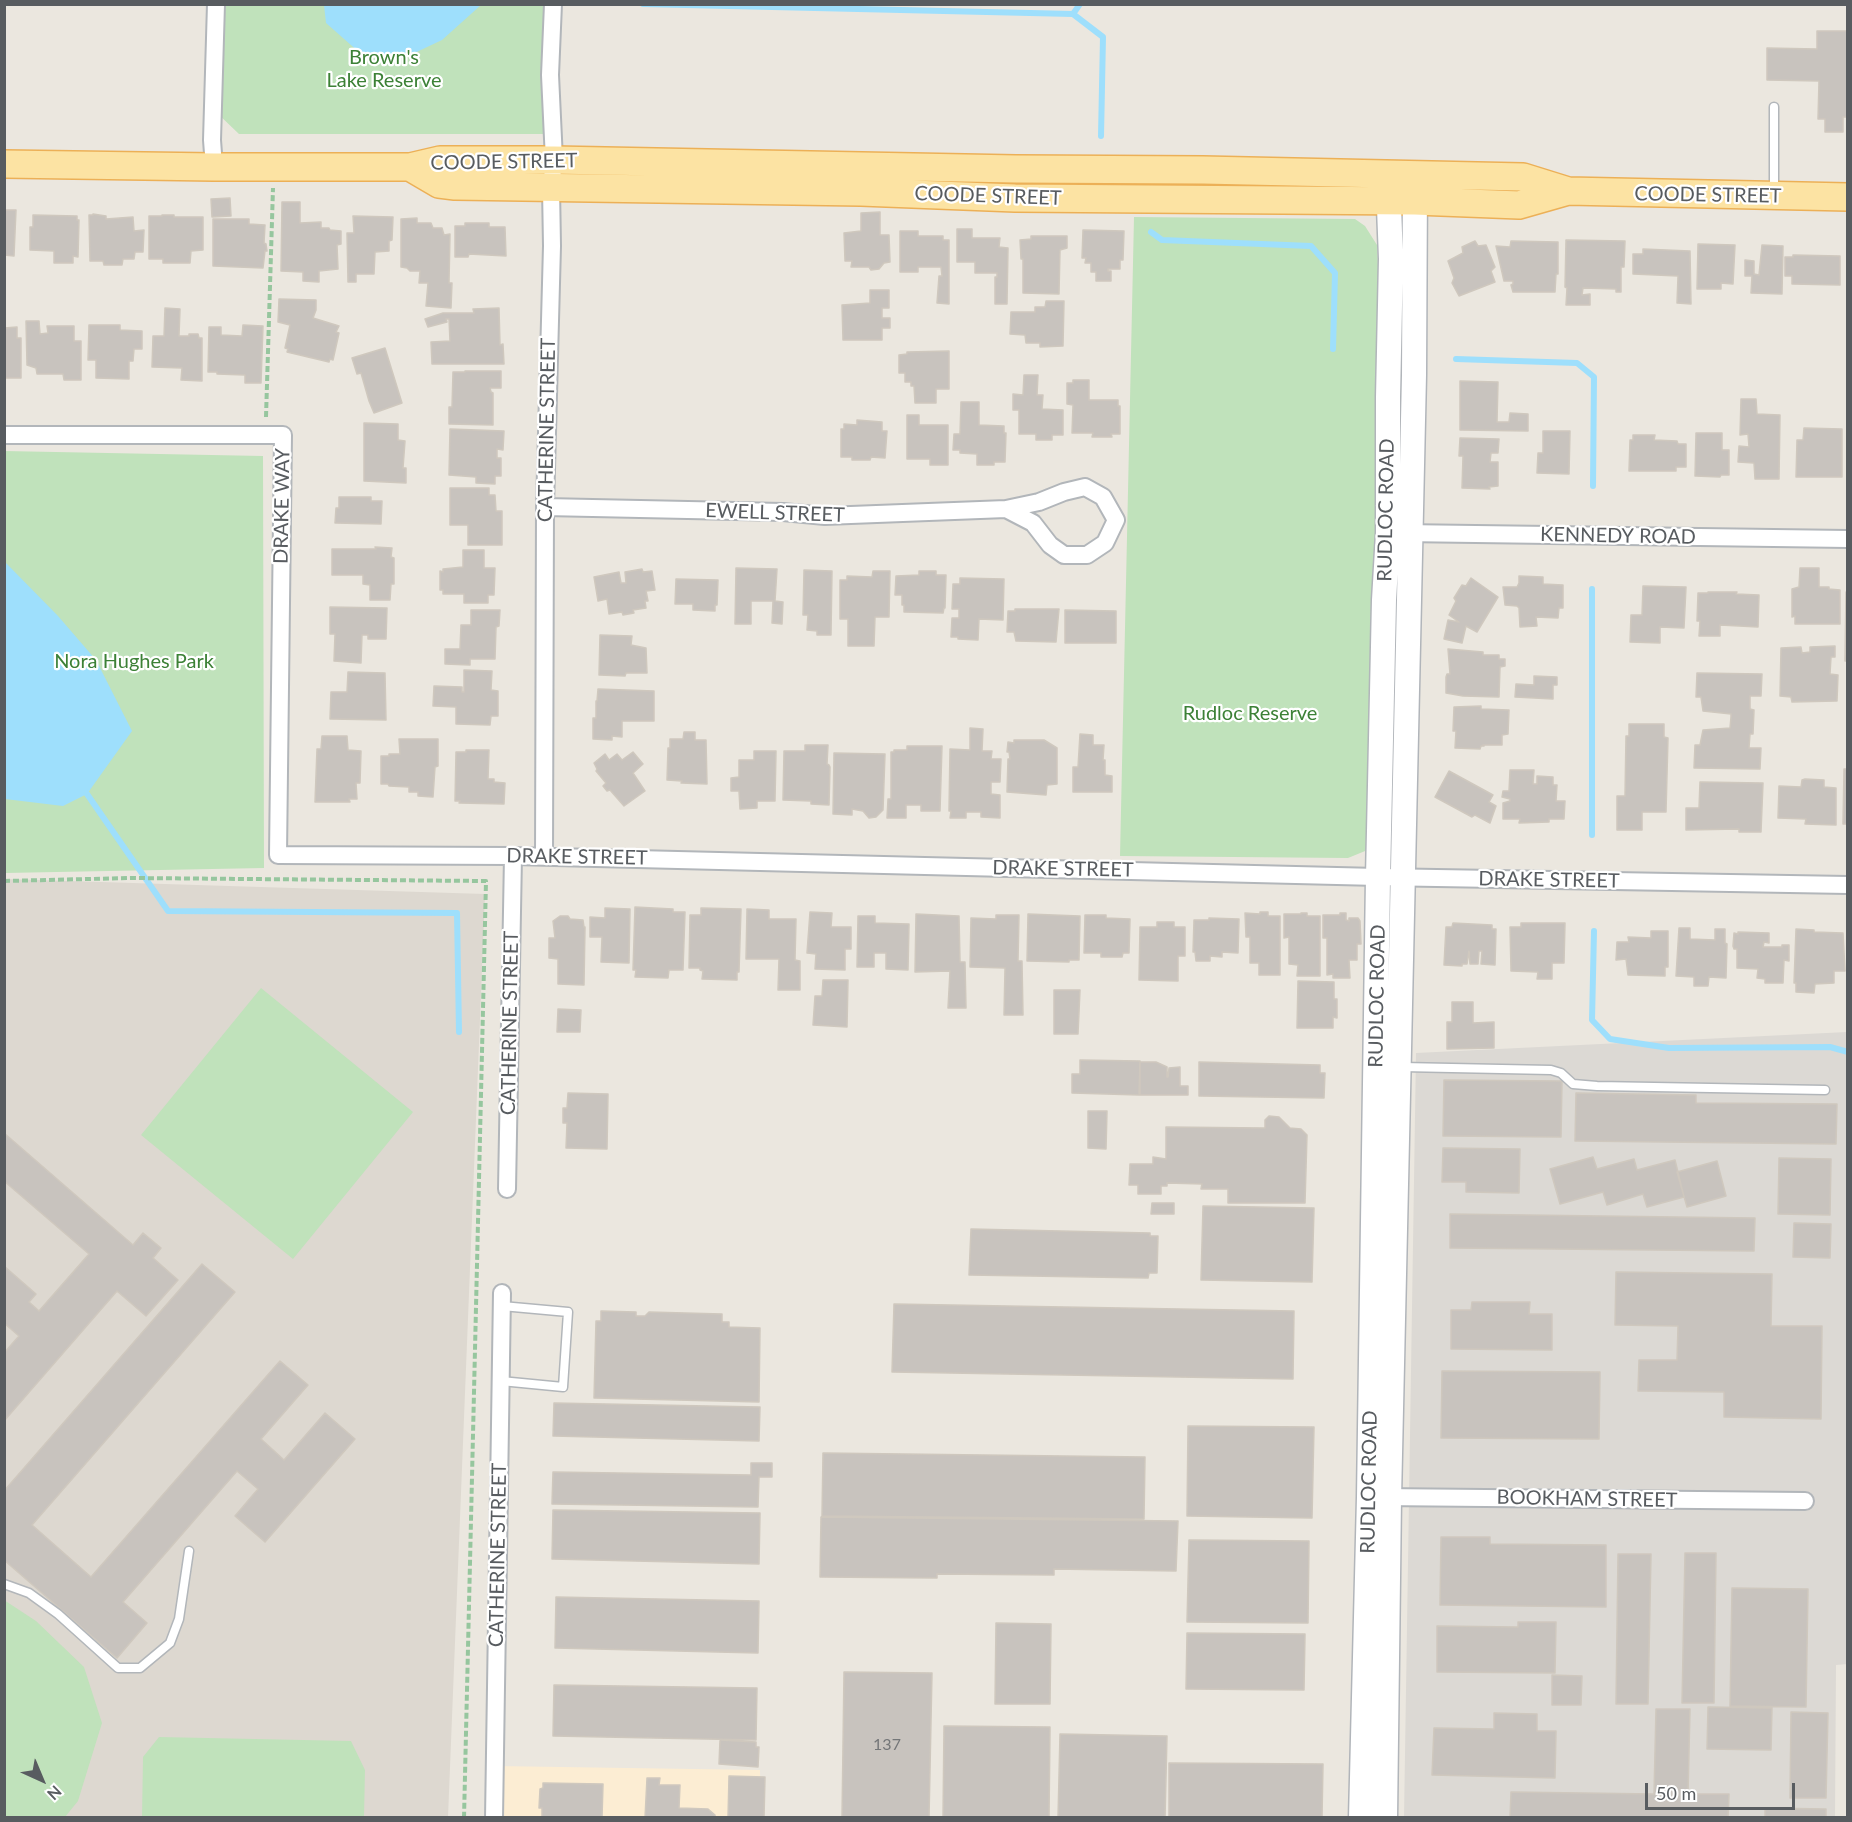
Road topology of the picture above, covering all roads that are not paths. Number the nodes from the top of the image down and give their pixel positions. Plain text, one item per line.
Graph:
1 (216, 4) edge
2 (552, 4) edge
3 (1774, 107) dead end
4 (554, 160) junction
5 (4, 164) edge
6 (214, 167) junction
7 (410, 167) junction
8 (551, 188) junction
9 (1402, 188) junction
10 (1773, 196) junction
11 (1848, 197) edge
12 (4, 435) edge
13 (545, 507) junction
14 (1006, 509) junction
15 (1399, 533) junction
16 (1848, 539) edge
17 (278, 855) joint
18 (513, 856) junction
19 (544, 856) junction
20 (1378, 877) junction
21 (1403, 877) junction
22 (1848, 885) edge
23 (1399, 1067) junction
24 (1825, 1090) dead end
25 (507, 1189) dead end
26 (502, 1300) joint
27 (501, 1381) junction
28 (1379, 1497) junction
29 (1805, 1502) dead end
30 (189, 1551) dead end
31 (4, 1584) edge
32 (494, 1818) edge
33 (1361, 1818) edge
34 (1385, 1818) edge

1 - 6 street
2 - 4 street, CATHERINE STREET
3 - 10 lane
4 - 7 main road, COODE STREET
4 - 8 street, CATHERINE STREET
4 - 9 main road, COODE STREET
5 - 6 main road, COODE STREET
6 - 7 main road, COODE STREET
7 - 8 main road, COODE STREET
8 - 9 main road, COODE STREET
8 - 13 street, CATHERINE STREET
9 - 10 main road, COODE STREET
9 - 15 main road, RUDLOC ROAD
10 - 11 main road, COODE STREET
12 - 17 street, DRAKE WAY
13 - 14 street, EWELL STREET
13 - 19 street, CATHERINE STREET
14 - 14 street, EWELL STREET
15 - 16 street, KENNEDY ROAD
15 - 20 main road, RUDLOC ROAD
15 - 21 main road, RUDLOC ROAD
17 - 18 street, DRAKE STREET
18 - 19 street, DRAKE STREET
18 - 25 street, CATHERINE STREET
19 - 20 street, DRAKE STREET
20 - 21 street, DRAKE STREET
20 - 28 main road, RUDLOC ROAD
21 - 22 street, DRAKE STREET
21 - 23 main road, RUDLOC ROAD
23 - 24 lane
23 - 28 main road, RUDLOC ROAD
26 - 27 street, CATHERINE STREET
26 - 27 lane
27 - 32 street, CATHERINE STREET
28 - 29 street, BOOKHAM STREET
28 - 33 main road, RUDLOC ROAD
28 - 34 main road, RUDLOC ROAD
30 - 31 lane

